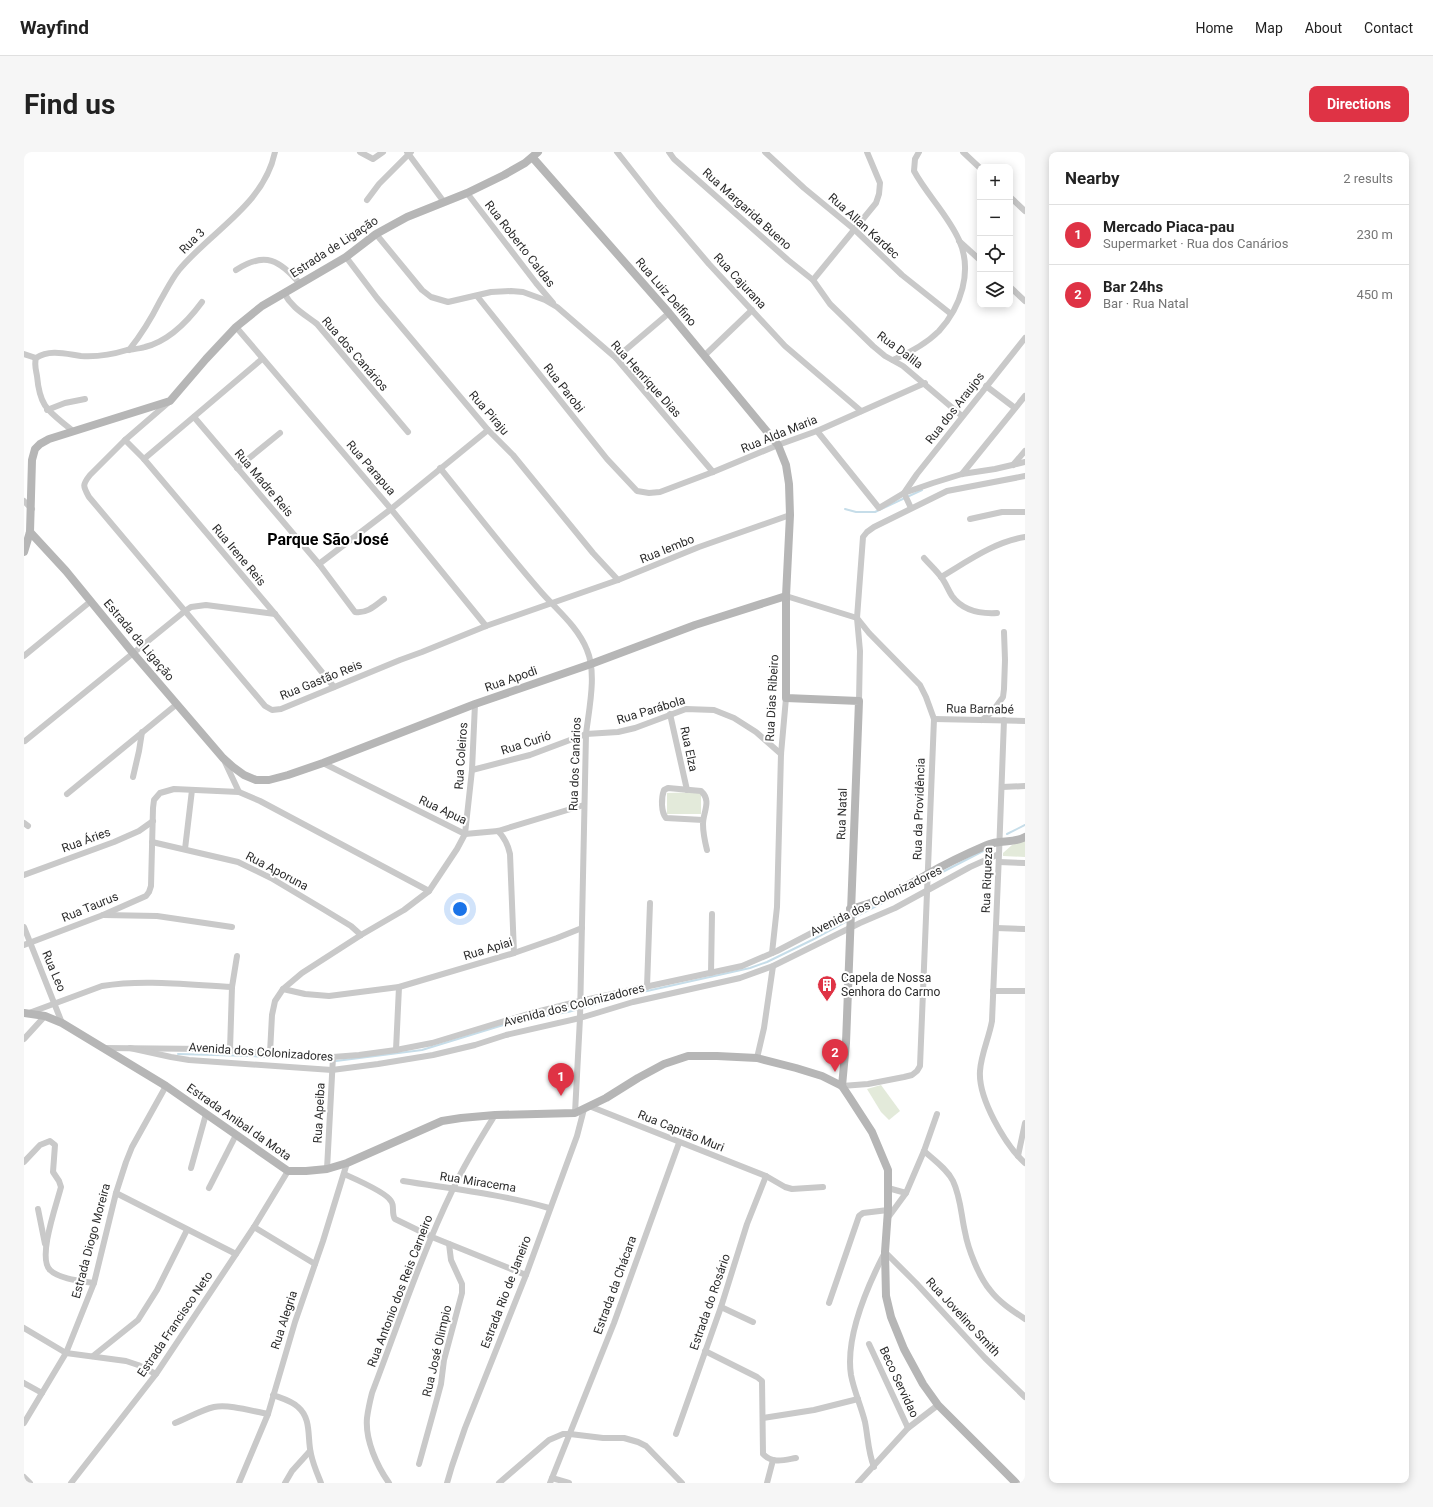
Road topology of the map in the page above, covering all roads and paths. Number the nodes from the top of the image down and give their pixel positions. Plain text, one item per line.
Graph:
1 (275, 152) edge
2 (360, 152) edge
3 (383, 152) edge
4 (617, 152) edge
5 (669, 152) edge
6 (765, 152) edge
7 (919, 152) edge
8 (963, 152) edge
9 (409, 153) edge
10 (869, 153) edge
11 (535, 155) edge
12 (977, 165) edge
13 (467, 193) junction
14 (367, 200) dead end
15 (1013, 200) edge
16 (444, 202) junction
17 (1025, 211) edge
18 (855, 230) junction
19 (376, 234) junction
20 (959, 241) junction
21 (346, 257) junction
22 (977, 257) edge
23 (236, 270) dead end
24 (813, 280) junction
25 (300, 284) junction
26 (1013, 290) edge
27 (284, 293) junction
28 (477, 296) junction
29 (1025, 301) edge
30 (202, 302) dead end
31 (557, 307) junction
32 (752, 310) junction
33 (669, 313) junction
34 (951, 314) junction
35 (236, 327) junction
36 (1025, 338) edge
37 (129, 350) junction
38 (24, 354) edge
39 (704, 356) junction
40 (36, 358) junction
41 (616, 358) junction
42 (262, 359) junction
43 (892, 360) junction
44 (925, 383) junction
45 (986, 386) junction
46 (1025, 396) edge
47 (85, 399) dead end
48 (170, 401) junction
49 (1015, 408) junction
50 (47, 410) junction
51 (861, 411) junction
52 (962, 416) junction
53 (194, 417) junction
54 (72, 430) junction
55 (488, 430) junction
56 (817, 431) junction
57 (280, 432) dead end
58 (408, 432) dead end
59 (125, 440) junction
60 (778, 445) junction
61 (1025, 451) edge
62 (144, 459) junction
63 (1025, 462) edge
64 (1013, 465) junction
65 (237, 468) junction
66 (440, 468) junction
67 (712, 472) junction
68 (962, 474) junction
69 (1025, 476) edge
70 (638, 491) joint
71 (905, 495) junction
72 (89, 497) joint
73 (24, 501) edge
74 (910, 507) junction
75 (32, 509) junction
76 (391, 509) junction
77 (1025, 512) edge
78 (790, 515) junction
79 (970, 519) dead end
80 (30, 532) junction
81 (1025, 537) edge
82 (24, 552) edge
83 (924, 558) dead end
84 (319, 564) junction
85 (941, 577) junction
86 (618, 580) junction
87 (786, 596) junction
88 (384, 599) dead end
89 (91, 601) junction
90 (552, 604) junction
91 (185, 611) junction
92 (997, 613) dead end
93 (276, 614) junction
94 (857, 618) junction
95 (486, 626) junction
96 (1004, 632) dead end
97 (133, 653) junction
98 (24, 656) edge
99 (591, 664) junction
100 (334, 687) junction
101 (786, 698) junction
102 (859, 701) junction
103 (177, 704) junction
104 (475, 704) junction
105 (670, 714) junction
106 (934, 719) junction
107 (982, 720) junction
108 (1004, 720) junction
109 (1025, 721) edge
110 (142, 732) junction
111 (586, 734) junction
112 (25, 742) dead end
113 (781, 754) junction
114 (223, 758) junction
115 (323, 763) junction
116 (472, 770) junction
117 (244, 775) joint
118 (133, 777) dead end
119 (1025, 786) edge
120 (1002, 787) junction
121 (192, 790) junction
122 (687, 790) junction
123 (238, 792) junction
124 (67, 794) dead end
125 (584, 805) junction
126 (703, 820) junction
127 (153, 821) junction
128 (498, 832) junction
129 (465, 834) junction
130 (1025, 837) edge
131 (999, 841) junction
132 (152, 842) junction
133 (185, 849) junction
134 (707, 850) dead end
135 (1000, 854) junction
136 (999, 862) junction
137 (1025, 863) edge
138 (24, 875) edge
139 (927, 876) junction
140 (927, 889) junction
141 (429, 891) junction
142 (650, 903) dead end
143 (850, 913) junction
144 (712, 914) dead end
145 (103, 915) junction
146 (850, 926) junction
147 (24, 927) edge
148 (232, 927) dead end
149 (582, 928) junction
150 (996, 928) junction
151 (1025, 929) edge
152 (361, 935) junction
153 (27, 944) edge
154 (514, 952) junction
155 (772, 953) junction
156 (237, 956) dead end
157 (774, 966) junction
158 (711, 973) junction
159 (232, 987) junction
160 (399, 987) junction
161 (647, 987) junction
162 (283, 989) junction
163 (994, 991) junction
164 (1025, 991) edge
165 (55, 1003) junction
166 (580, 1004) junction
167 (26, 1013) edge
168 (45, 1016) junction
169 (580, 1016) junction
170 (62, 1023) junction
171 (24, 1039) edge
172 (103, 1048) junction
173 (130, 1048) junction
174 (230, 1050) junction
175 (396, 1050) junction
176 (257, 1053) junction
177 (270, 1053) junction
178 (333, 1058) junction
179 (757, 1058) junction
180 (256, 1064) junction
181 (332, 1068) junction
182 (166, 1086) junction
183 (842, 1086) junction
184 (586, 1107) junction
185 (575, 1113) junction
186 (206, 1114) junction
187 (937, 1114) dead end
188 (495, 1115) junction
189 (1025, 1123) edge
190 (236, 1135) junction
191 (679, 1142) junction
192 (924, 1151) junction
193 (1018, 1156) junction
194 (24, 1162) edge
195 (347, 1163) junction
196 (1025, 1163) edge
197 (191, 1168) dead end
198 (327, 1169) junction
199 (288, 1171) junction
200 (344, 1174) junction
201 (766, 1176) junction
202 (403, 1181) dead end
203 (823, 1187) dead end
204 (209, 1188) dead end
205 (888, 1188) junction
206 (453, 1189) junction
207 (906, 1192) junction
208 (116, 1193) junction
209 (550, 1208) junction
210 (38, 1209) dead end
211 (888, 1210) junction
212 (887, 1219) junction
213 (254, 1227) junction
214 (187, 1230) junction
215 (432, 1237) junction
216 (449, 1244) junction
217 (46, 1246) junction
218 (885, 1252) junction
219 (236, 1254) junction
220 (315, 1264) junction
221 (526, 1275) junction
222 (94, 1283) junction
223 (829, 1303) dead end
224 (721, 1307) junction
225 (1025, 1319) edge
226 (753, 1322) dead end
227 (24, 1328) edge
228 (869, 1344) dead end
229 (706, 1351) junction
230 (66, 1353) junction
231 (93, 1356) junction
232 (156, 1374) junction
233 (24, 1383) edge
234 (42, 1393) junction
235 (273, 1395) junction
236 (1025, 1397) edge
237 (858, 1399) junction
238 (938, 1405) junction
239 (268, 1414) junction
240 (763, 1418) junction
241 (24, 1423) edge
242 (175, 1423) dead end
243 (908, 1428) junction
244 (570, 1434) junction
245 (676, 1434) dead end
246 (310, 1451) junction
247 (796, 1458) dead end
248 (773, 1460) junction
249 (419, 1464) dead end
250 (874, 1467) junction
251 (24, 1477) edge
252 (551, 1480) edge
253 (30, 1483) edge
254 (71, 1483) edge
255 (240, 1483) edge
256 (285, 1483) edge
257 (322, 1483) edge
258 (389, 1483) edge
259 (447, 1483) edge
260 (499, 1483) edge
261 (569, 1483) edge
262 (682, 1483) edge
263 (767, 1483) edge
264 (858, 1483) edge
265 (1016, 1483) edge

1 - 37 street, Rua 3
2 - 3 street
4 - 32 street, Rua Cajurana
5 - 24 street, Rua Margarida Bueno
6 - 18 street, Rua Allan Kardec
7 - 20 street
8 - 12 street
9 - 14 street
9 - 16 street
10 - 18 street
11 - 13 street, Estrada de Ligação
11 - 33 street, Rua Luiz Delfino
13 - 16 street, Estrada de Ligação
13 - 31 street, Rua Roberto Caldas
15 - 17 street
16 - 19 street, Estrada de Ligação
18 - 24 street
18 - 34 street, Rua Allan Kardec
19 - 21 street, Estrada de Ligação
19 - 28 street, Rua Henrique Dias
20 - 22 street
20 - 34 street
21 - 25 street, Estrada de Ligação
21 - 55 street, Rua Piraju
23 - 25 street
24 - 43 street, Rua Dalila
25 - 27 street, Estrada de Ligação
26 - 29 street
27 - 35 street, Estrada de Ligação
27 - 58 street, Rua dos Canários
28 - 31 street, Rua Henrique Dias
28 - 70 street, Rua Parobi
30 - 37 street
31 - 41 street, Rua Henrique Dias
32 - 39 street
32 - 51 street, Rua Cajurana
33 - 39 street, Rua Luiz Delfino
33 - 41 street
34 - 43 street
35 - 42 street, Rua Parapua
35 - 48 street, Estrada de Ligação
36 - 45 street, Rua dos Araujos
37 - 40 street
38 - 40 street
39 - 60 street, Rua Luiz Delfino
40 - 50 street
41 - 67 street, Rua Henrique Dias
42 - 53 street
42 - 76 street, Rua Parapua
43 - 44 street, Rua Dalila
44 - 51 street, Rua Alda Maria
44 - 52 street, Rua Dalila
45 - 49 street
45 - 52 street, Rua dos Araujos
46 - 49 street
47 - 50 street
48 - 54 street
48 - 59 street, Estrada de Ligação
49 - 68 street
50 - 54 street
51 - 56 street, Rua Alda Maria
52 - 71 street, Rua dos Araujos
53 - 62 street
53 - 65 street, Rua Madre Reis
54 - 75 street
55 - 66 street
55 - 86 street, Rua Piraju
56 - 60 street, Rua Alda Maria
56 - 71 street
57 - 65 street
59 - 62 street, Rua Irene Reis
59 - 72 street, Estrada de Ligação
60 - 67 street, Rua Alda Maria
60 - 78 street, Rua Dias Ribeiro
61 - 64 street
62 - 93 street, Rua Irene Reis
63 - 64 street
64 - 68 street
65 - 84 street, Rua Madre Reis
66 - 76 street
66 - 90 street, Rua dos Canários
67 - 70 street, Rua Alda Maria
68 - 71 street
69 - 74 street
71 - 74 street
72 - 91 street, Rua Gastão Reis
73 - 75 street
74 - 94 street, Rua Natal
75 - 80 street
76 - 84 street
76 - 95 street, Rua Parapua
77 - 79 street
78 - 86 street, Rua Iembo
78 - 87 street, Rua Dias Ribeiro
80 - 82 street
80 - 89 street, Estrada da Ligação
81 - 85 street
83 - 85 street
84 - 88 street, Rua Madre Reis
85 - 92 street
86 - 90 street, Rua Iembo
87 - 94 street
87 - 99 street, Rua Apodi
87 - 101 street, Rua Dias Ribeiro
89 - 97 street, Estrada da Ligação
89 - 98 street
90 - 95 street, Rua Gastão Reis
90 - 99 street, Rua dos Canários
91 - 93 street
91 - 97 street
91 - 100 street, Rua Gastão Reis
93 - 100 street, Rua Irene Reis
94 - 102 street, Rua Natal
94 - 106 street, Rua da Providência
95 - 100 street, Rua Gastão Reis
96 - 107 street
97 - 103 street, Estrada da Ligação
97 - 112 street
99 - 104 street, Rua Apodi
99 - 111 street, Rua dos Canários
101 - 102 street
101 - 113 street, Rua Dias Ribeiro
102 - 143 street, Rua Natal
103 - 110 street
103 - 114 street, Estrada da Ligação
104 - 115 street, Rua Apodi
104 - 116 street, Rua Coleiros
105 - 111 street, Rua Parábola
105 - 113 street, Rua Parábola
105 - 122 street, Rua Elza
106 - 107 street, Rua Barnabé
106 - 139 street, Rua da Providência
107 - 108 street, Rua Barnabé
108 - 109 street, Rua Barnabé
108 - 120 street, Rua Riqueza
110 - 118 street
110 - 124 street
111 - 116 street, Rua Curió
111 - 125 street, Rua dos Canários
113 - 155 street, Rua Dias Ribeiro
114 - 117 street, Estrada da Ligação
114 - 123 street
115 - 117 street, Rua Apodi
115 - 129 street, Rua Apua
116 - 129 street, Rua Coleiros
119 - 120 street
120 - 131 street, Rua Riqueza
121 - 123 street
121 - 127 street
121 - 133 street
122 - 126 street, Rua Elza
122 - 126 street, Rua Elza
123 - 141 street
125 - 128 street, Rua Apua
125 - 149 street, Rua dos Canários
126 - 134 street, Rua Elza
127 - 132 street
127 - 138 street, Rua Áries
128 - 129 street, Rua Apua
128 - 154 street
129 - 141 street
130 - 131 street, Avenida dos Colonizadores
131 - 135 street, Rua Riqueza
131 - 139 street, Avenida dos Colonizadores
132 - 133 street
132 - 145 street, Rua Taurus
133 - 152 street, Rua Aporuna
135 - 136 street, Rua Riqueza
135 - 140 street, Avenida dos Colonizadores
136 - 137 street
136 - 150 street, Rua Riqueza
139 - 140 street, Rua da Providência
139 - 143 street, Avenida dos Colonizadores
140 - 146 street, Avenida dos Colonizadores
140 - 183 street, Rua da Providência
141 - 152 street
142 - 161 street
143 - 146 street, Rua Natal
143 - 155 street, Avenida dos Colonizadores
144 - 158 street
145 - 148 street
145 - 153 street, Rua Taurus
146 - 157 street, Avenida dos Colonizadores
146 - 183 street, Rua Natal
147 - 153 street, Rua Leo
149 - 154 street, Rua Apiai
149 - 166 street, Rua dos Canários
150 - 151 street
150 - 163 street, Rua Riqueza
152 - 162 street
153 - 165 street, Rua Leo
154 - 160 street, Rua Apiai
155 - 158 street, Avenida dos Colonizadores
156 - 159 street
157 - 169 street, Avenida dos Colonizadores
157 - 179 street
158 - 161 street, Avenida dos Colonizadores
159 - 165 street
159 - 174 street
160 - 162 street, Rua Apiai
160 - 175 street
161 - 166 street, Avenida dos Colonizadores
162 - 177 street
163 - 164 street
163 - 193 street, Rua Riqueza
165 - 167 street
165 - 170 street, Rua Leo
166 - 169 street, Rua dos Canários
166 - 175 street, Avenida dos Colonizadores
167 - 168 street, Estrada Anibal da Mota
168 - 170 street, Estrada Anibal da Mota
168 - 171 street
169 - 181 street, Avenida dos Colonizadores
169 - 185 street, Rua dos Canários
170 - 172 street, Estrada Anibal da Mota
172 - 173 street, Avenida dos Colonizadores
172 - 182 street, Estrada Anibal da Mota
173 - 174 street, Avenida dos Colonizadores
173 - 180 street, Avenida dos Colonizadores
174 - 176 street, Avenida dos Colonizadores
175 - 178 street, Avenida dos Colonizadores
176 - 177 street, Avenida dos Colonizadores
176 - 180 street
177 - 178 street, Avenida dos Colonizadores
178 - 181 street, Rua Apeiba
179 - 183 street, Estrada Anibal da Mota
179 - 184 street, Estrada Anibal da Mota
180 - 181 street, Avenida dos Colonizadores
181 - 198 street, Rua Apeiba
182 - 186 street, Estrada Anibal da Mota
182 - 208 street, Estrada Diogo Moreira
183 - 205 street
184 - 185 street, Estrada Anibal da Mota
184 - 191 street, Rua Capitão Muri
184 - 209 street, Estrada Rio de Janeiro
185 - 188 street, Estrada Anibal da Mota
186 - 190 street, Estrada Anibal da Mota
186 - 197 street
187 - 192 street
188 - 195 street, Estrada Anibal da Mota
188 - 206 street, Rua Antonio dos Reis Carneiro
189 - 193 street
190 - 199 street, Estrada Anibal da Mota
190 - 204 street
191 - 201 street, Rua Capitão Muri
191 - 244 street, Estrada da Chácara
192 - 207 street
192 - 225 street
193 - 196 street, Rua Riqueza
194 - 217 street
195 - 198 street, Estrada Anibal da Mota
195 - 200 street, Rua Alegria
198 - 199 street, Estrada Anibal da Mota
199 - 213 street, Estrada Francisco Neto
200 - 215 street
200 - 220 street, Rua Alegria
201 - 203 street, Rua Capitão Muri
201 - 224 street, Estrada do Rosário
202 - 206 street, Rua Miracema
205 - 207 street
205 - 211 street
206 - 209 street, Rua Miracema
206 - 215 street, Rua Antonio dos Reis Carneiro
207 - 212 street
208 - 214 street
208 - 222 street, Estrada Diogo Moreira
209 - 221 street, Estrada Rio de Janeiro
210 - 217 street
211 - 212 street
211 - 223 street
212 - 218 street
213 - 219 street, Estrada Francisco Neto
213 - 220 street
214 - 219 street
214 - 231 street
215 - 216 street
215 - 258 street, Rua Antonio dos Reis Carneiro
216 - 221 street
216 - 249 street, Rua José Olimpio
217 - 222 street
218 - 236 street, Rua Jovelino Smith
218 - 237 street
218 - 238 street
219 - 232 street, Estrada Francisco Neto
220 - 235 street, Rua Alegria
221 - 259 street, Estrada Rio de Janeiro
222 - 230 street, Estrada Diogo Moreira
224 - 226 street
224 - 229 street, Estrada do Rosário
227 - 230 street
228 - 243 street, Beco Servidao
229 - 240 street
229 - 245 street, Estrada do Rosário
230 - 231 street
230 - 234 street, Estrada Diogo Moreira
231 - 232 street
232 - 254 street, Estrada Francisco Neto
233 - 234 street
234 - 241 street, Estrada Diogo Moreira
235 - 239 street, Rua Alegria
235 - 246 street
237 - 240 street
237 - 250 street
238 - 243 street
238 - 265 street
239 - 242 street
239 - 255 street, Rua Alegria
240 - 248 street
243 - 250 street
244 - 252 street
244 - 260 street
244 - 262 street
246 - 256 street
246 - 257 street
247 - 248 street
248 - 263 street
250 - 264 street
251 - 253 street
252 - 261 street

